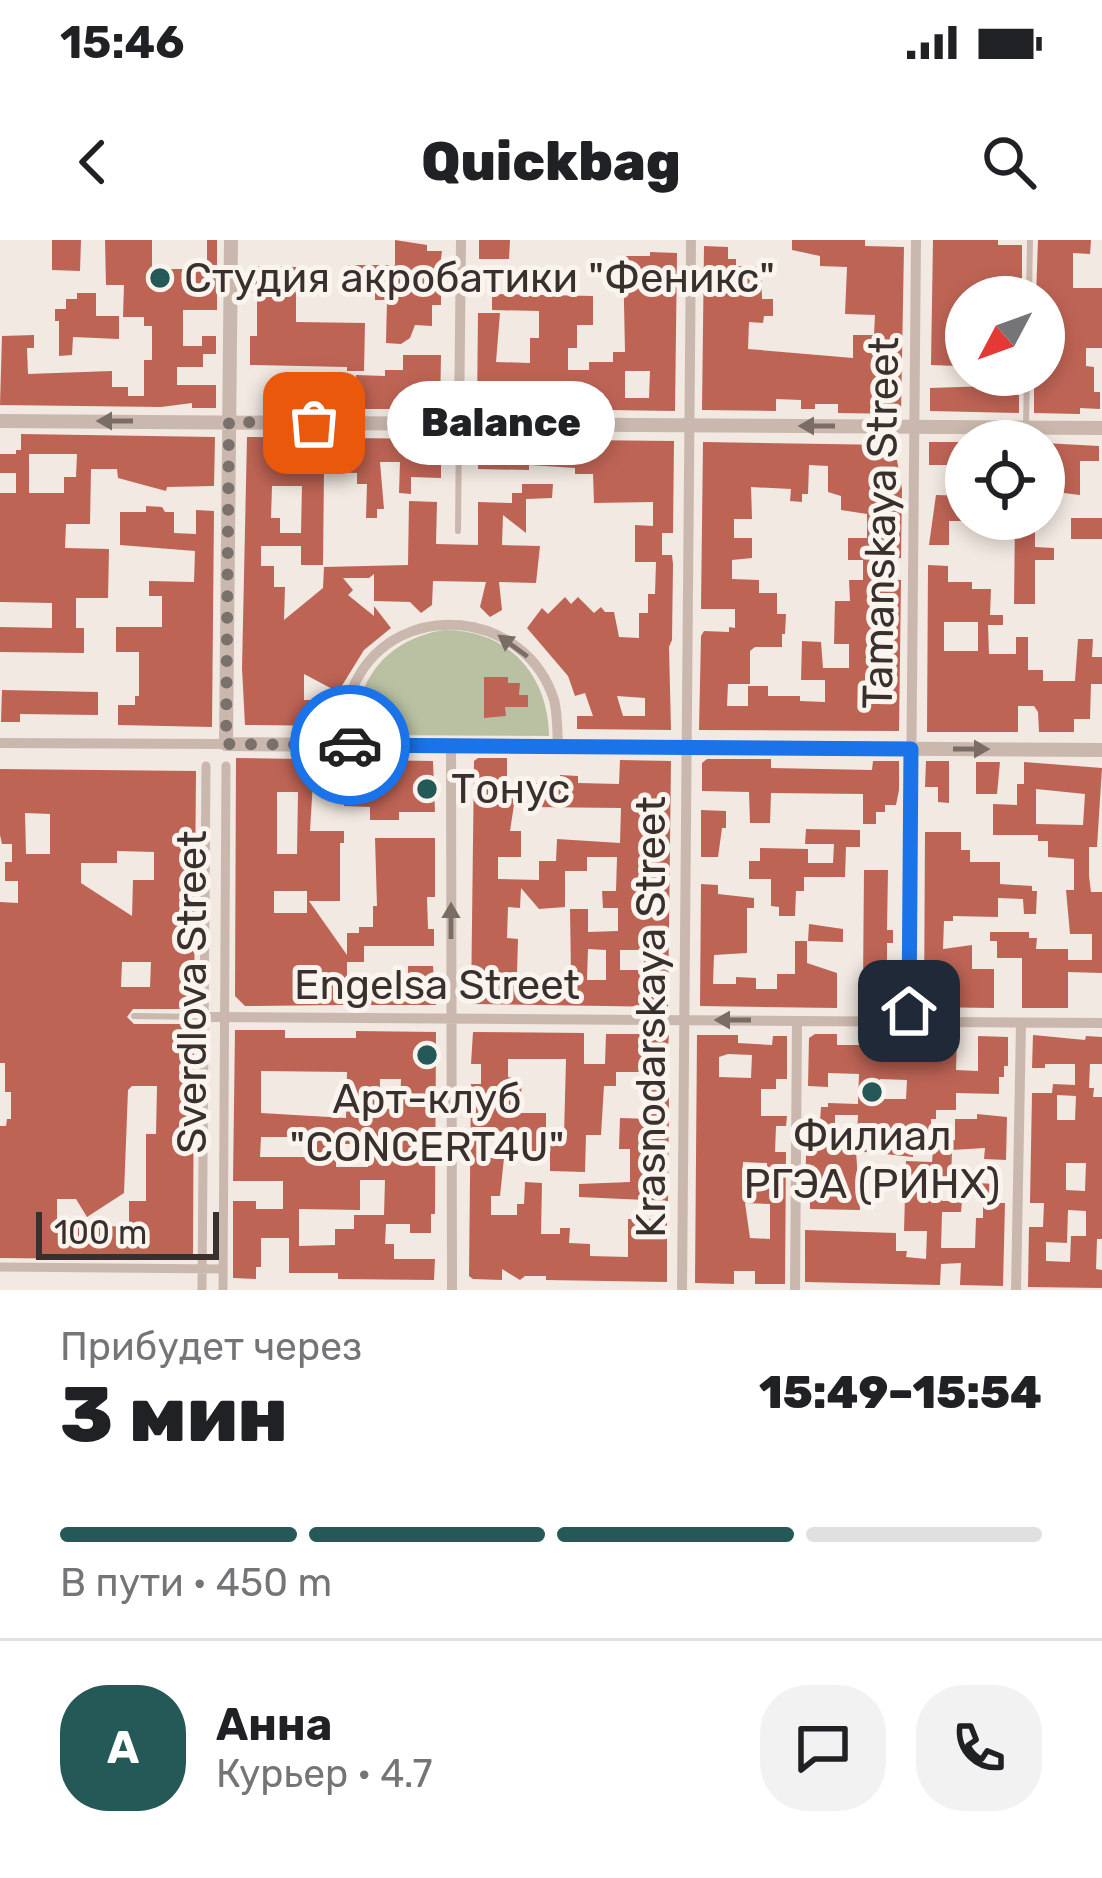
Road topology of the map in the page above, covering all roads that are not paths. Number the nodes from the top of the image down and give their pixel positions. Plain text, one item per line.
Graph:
1 (231, 240) edge
2 (461, 240) edge
3 (691, 240) edge
4 (916, 240) edge
5 (1030, 240) edge
6 (1029, 276) edge
7 (0, 421) edge
8 (229, 422) junction
9 (460, 424) junction
10 (689, 425) junction
11 (915, 427) junction
12 (945, 427) edge
13 (1065, 428) edge
14 (1102, 428) edge
15 (458, 531) dead end
16 (0, 743) edge
17 (226, 744) junction
18 (344, 745) junction
19 (451, 746) junction
20 (558, 747) junction
21 (686, 748) junction
22 (911, 749) junction
23 (1102, 750) edge
24 (206, 766) dead end
25 (226, 766) dead end
26 (134, 1016) dead end
27 (204, 1017) junction
28 (225, 1017) junction
29 (451, 1018) junction
30 (684, 1020) junction
31 (797, 1021) junction
32 (909, 1022) junction
33 (1021, 1022) junction
34 (1102, 1023) edge
35 (0, 1267) edge
36 (202, 1269) junction
37 (223, 1269) junction
38 (202, 1290) edge
39 (223, 1290) edge
40 (452, 1290) edge
41 (682, 1290) edge
42 (795, 1290) edge
43 (1016, 1290) edge

1 - 8 street
2 - 9 street
3 - 10 street, Krasnodarskaya Street
4 - 11 street, Tamanskaya Street
5 - 6 lane
8 -> 7 street
8 - 9 street
8 - 17 street
9 - 10 street
9 - 15 lane
11 -> 10 street
10 - 21 street, Krasnodarskaya Street
11 - 12 street
11 - 22 street, Tamanskaya Street
13 - 14 street
16 - 17 street
17 - 18 street
18 - 19 street
20 -> 18 street
19 - 20 street
29 -> 19 street
20 - 21 street
21 - 22 street
21 - 30 street, Krasnodarskaya Street
22 -> 23 street
22 - 32 street, Tamanskaya Street
24 - 27 street
25 - 28 street, Sverdlova Street
26 - 27 lane
27 - 28 street, Engelsa Street
27 - 36 street
28 - 29 street, Engelsa Street
28 - 37 street, Sverdlova Street
29 - 30 street, Engelsa Street
29 - 40 street
31 -> 30 street, Engelsa Street
30 - 41 street, Krasnodarskaya Street
31 - 32 street, Engelsa Street
31 - 42 street
32 - 33 street, Engelsa Street
33 - 34 street, Engelsa Street
33 - 43 street
35 - 36 street
36 - 37 street
36 - 38 street
37 - 39 street, Sverdlova Street

